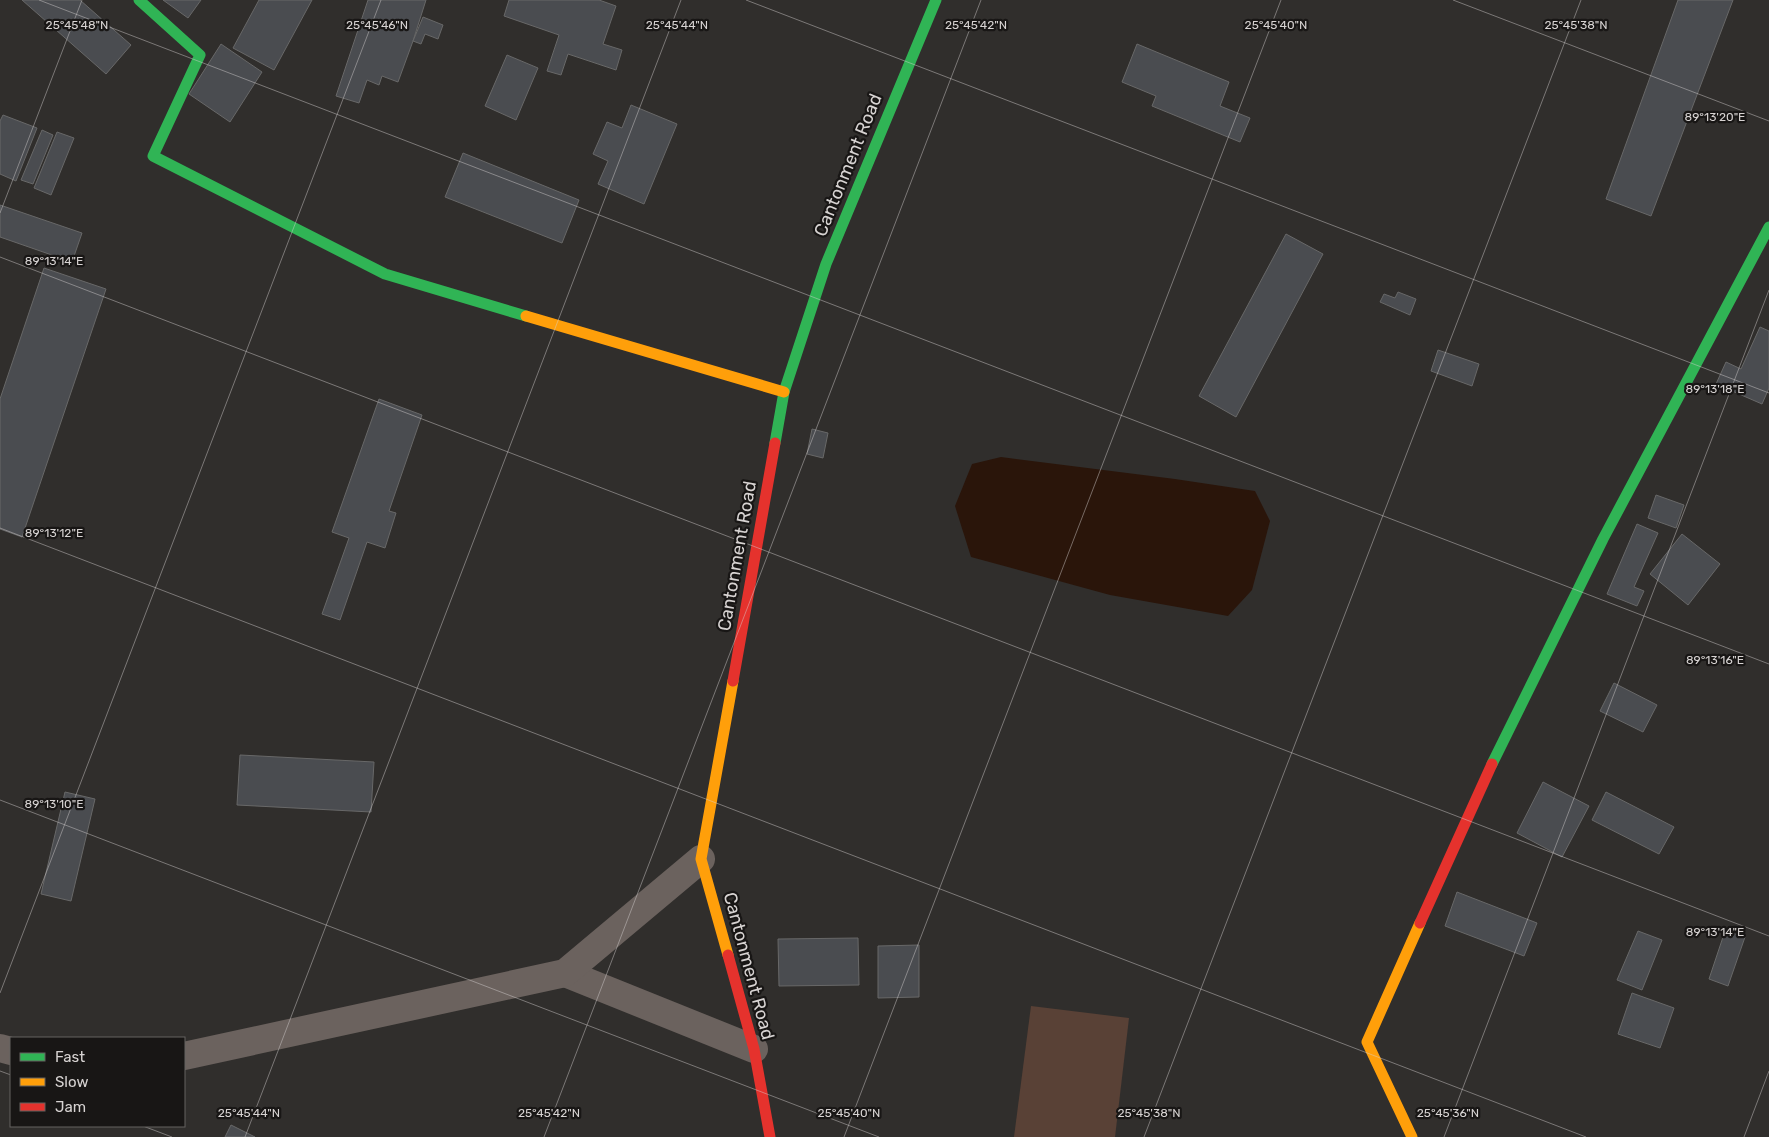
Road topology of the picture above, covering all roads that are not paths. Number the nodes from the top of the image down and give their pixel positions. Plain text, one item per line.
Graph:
1 (138, 0) edge
2 (936, 0) edge
3 (1769, 227) edge
4 (784, 392) junction
5 (701, 859) junction
6 (565, 973) junction
7 (754, 1049) junction
8 (185, 1056) edge
9 (770, 1137) edge
10 (1412, 1137) edge

1 - 4 street
2 - 4 street, Cantonment Road
3 - 10 street
4 - 5 street, Cantonment Road
5 - 6 street
5 - 7 street, Cantonment Road
6 - 7 street
6 - 8 street
7 - 9 street, Cantonment Road

